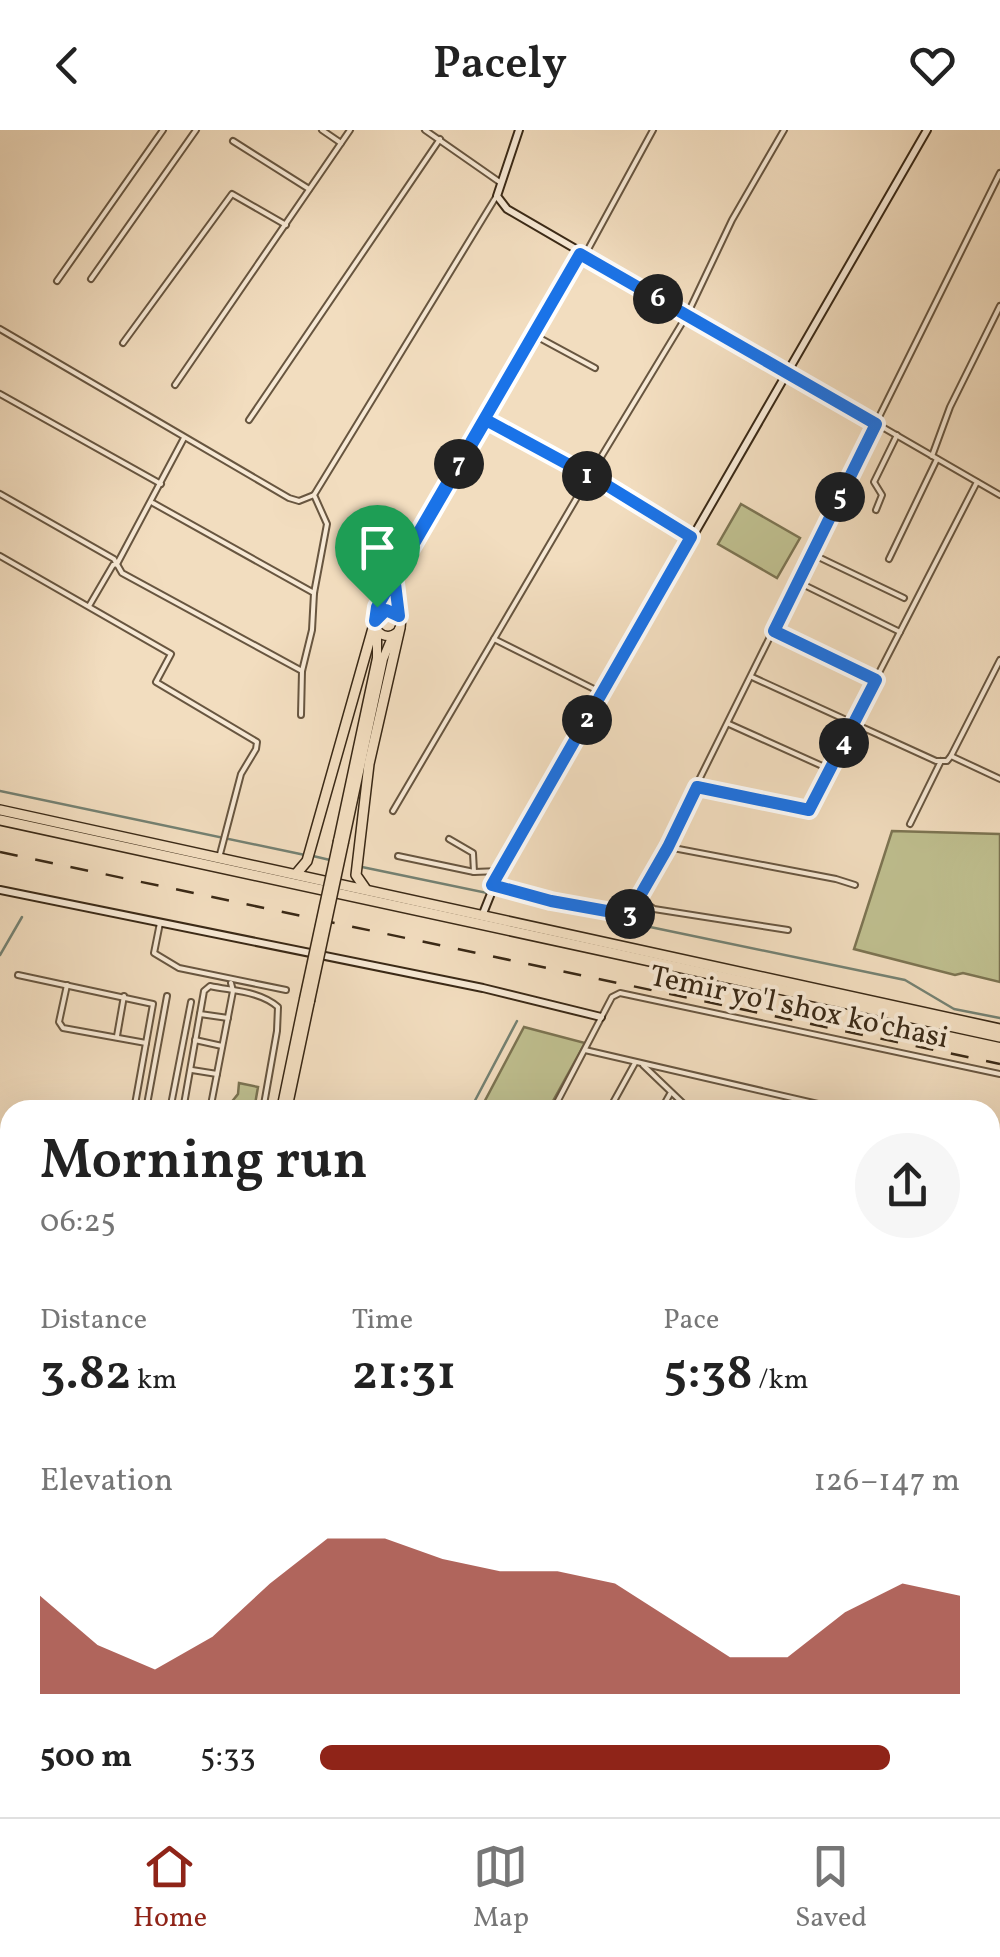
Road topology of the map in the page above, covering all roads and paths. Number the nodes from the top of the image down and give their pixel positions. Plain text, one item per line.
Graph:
1 (164, 130) edge
2 (196, 130) edge
3 (322, 130) edge
4 (350, 130) edge
5 (425, 130) edge
6 (519, 130) edge
7 (653, 130) edge
8 (784, 130) edge
9 (927, 130) edge
10 (440, 139) junction
11 (233, 141) dead end
12 (341, 142) junction
13 (1000, 173) edge
14 (500, 183) junction
15 (310, 190) junction
16 (497, 196) junction
17 (286, 225) junction
18 (582, 255) junction
19 (91, 279) dead end
20 (57, 281) dead end
21 (1000, 306) edge
22 (687, 315) junction
23 (0, 330) edge
24 (534, 335) junction
25 (122, 343) dead end
26 (595, 368) dead end
27 (787, 372) junction
28 (175, 385) dead end
29 (0, 394) edge
30 (249, 420) dead end
31 (486, 420) junction
32 (876, 424) junction
33 (897, 436) junction
34 (184, 438) junction
35 (935, 457) junction
36 (589, 476) junction
37 (977, 482) junction
38 (160, 484) junction
39 (0, 494) edge
40 (1000, 495) edge
41 (314, 496) junction
42 (151, 502) junction
43 (876, 510) dead end
44 (691, 537) junction
45 (812, 554) junction
46 (0, 556) edge
47 (889, 559) dead end
48 (117, 564) junction
49 (394, 575) junction
50 (798, 582) junction
51 (314, 593) junction
52 (904, 598) dead end
53 (89, 606) junction
54 (399, 616) junction
55 (376, 626) junction
56 (774, 631) junction
57 (396, 632) junction
58 (900, 632) junction
59 (494, 639) junction
60 (1000, 660) edge
61 (302, 671) junction
62 (752, 677) junction
63 (876, 680) junction
64 (602, 693) junction
65 (300, 715) dead end
66 (729, 724) junction
67 (854, 724) junction
68 (950, 756) junction
69 (941, 761) junction
70 (830, 769) junction
71 (1000, 780) edge
72 (697, 787) junction
73 (0, 810) edge
74 (393, 811) dead end
75 (0, 820) edge
76 (910, 824) dead end
77 (449, 839) dead end
78 (341, 842) junction
79 (668, 847) junction
80 (398, 856) dead end
81 (219, 858) junction
82 (500, 871) junction
83 (474, 872) junction
84 (271, 874) junction
85 (294, 874) junction
86 (855, 885) dead end
87 (491, 888) junction
88 (0, 890) edge
89 (368, 890) junction
90 (640, 899) junction
91 (481, 919) junction
92 (160, 924) junction
93 (788, 930) dead end
94 (18, 975) dead end
95 (231, 981) junction
96 (67, 985) junction
97 (286, 990) dead end
98 (233, 991) junction
99 (124, 996) junction
100 (168, 996) dead end
101 (191, 1002) dead end
102 (200, 1014) junction
103 (228, 1018) junction
104 (601, 1018) junction
105 (1000, 1029) edge
106 (1000, 1037) edge
107 (116, 1038) junction
108 (195, 1040) junction
109 (146, 1044) junction
110 (222, 1046) junction
111 (586, 1050) junction
112 (635, 1063) junction
113 (643, 1065) junction
114 (190, 1070) junction
115 (217, 1074) junction
116 (1000, 1074) edge
117 (670, 1094) junction
118 (136, 1100) edge
119 (148, 1100) edge
120 (172, 1100) edge
121 (185, 1100) edge
122 (212, 1100) edge
123 (266, 1100) edge
124 (286, 1100) edge
125 (558, 1100) edge
126 (615, 1100) edge
127 (667, 1100) edge
128 (678, 1100) edge
129 (799, 1100) edge

1 - 20 street
2 - 19 street
3 - 12 street
4 - 12 street
5 - 10 street
6 - 14 street
7 - 18 street
8 - 22 street
9 - 27 street
10 - 14 street
10 - 30 street
11 - 15 street
12 - 15 street
13 - 32 street
14 - 16 street
15 - 17 street
16 - 18 street
16 - 41 street
17 - 25 street
17 - 28 street
18 - 22 street
18 - 24 street
21 - 35 street
22 - 27 street
22 - 36 street
23 - 34 street
24 - 26 street
24 - 31 street
27 - 32 street
27 - 44 street
29 - 38 street
31 - 36 street
31 - 49 street
32 - 33 street
32 - 45 street
33 - 35 street
33 - 43 street
34 - 38 street
34 - 41 street
35 - 37 street
35 - 47 street
36 - 44 street
36 - 59 street
37 - 40 street
37 - 58 street
38 - 42 street
39 - 48 street
41 - 51 street
42 - 48 street
42 - 51 street
44 - 64 street
45 - 50 street
45 - 52 street
46 - 53 street
48 - 53 street
48 - 61 street
49 - 54 street
49 - 55 street
50 - 56 street
50 - 58 street
51 - 61 street
53 - 81 street
54 - 55 main road
54 - 57 main road
55 - 57 main road
55 - 78 main road
55 - 85 highway
56 - 62 street
56 - 63 street
57 - 78 main road
57 - 89 highway
58 - 63 street
59 - 64 street
59 - 74 street
60 - 68 street
61 - 65 street
62 - 66 street
62 - 67 street
63 - 67 street
64 - 82 street
66 - 70 street
66 - 72 street
67 - 69 street
67 - 70 street
68 - 69 street
68 - 71 street
69 - 76 street
70 - 72 street
72 - 79 street
73 - 81 highway
75 - 84 highway
77 - 83 street
78 - 124 main road, bridge
79 - 86 street
79 - 90 street
80 - 83 street
81 - 84 highway
82 - 83 street
82 - 87 street
84 - 85 highway
84 - 91 highway
85 - 89 highway
87 - 90 street
87 - 91 street
88 - 92 street
89 - 91 highway
90 - 93 street
91 - 105 highway
91 - 106 highway
92 - 95 street
92 - 104 street
94 - 96 street
95 - 97 street
95 - 98 street
96 - 99 street
96 - 107 street
98 - 102 street
98 - 103 street
98 - 123 street
99 - 107 street
99 - 109 street
100 - 119 street
101 - 120 street
102 - 103 street
102 - 108 street
103 - 110 street
104 - 111 street
104 - 116 street, Temir yo'l shox ko'chasi
107 - 109 street
108 - 110 street
108 - 114 street
109 - 118 street
110 - 115 street
111 - 112 street
111 - 125 street
112 - 113 street
112 - 126 street
113 - 117 street
113 - 129 street
114 - 115 street
114 - 121 street
115 - 122 street
117 - 127 street
117 - 128 street

